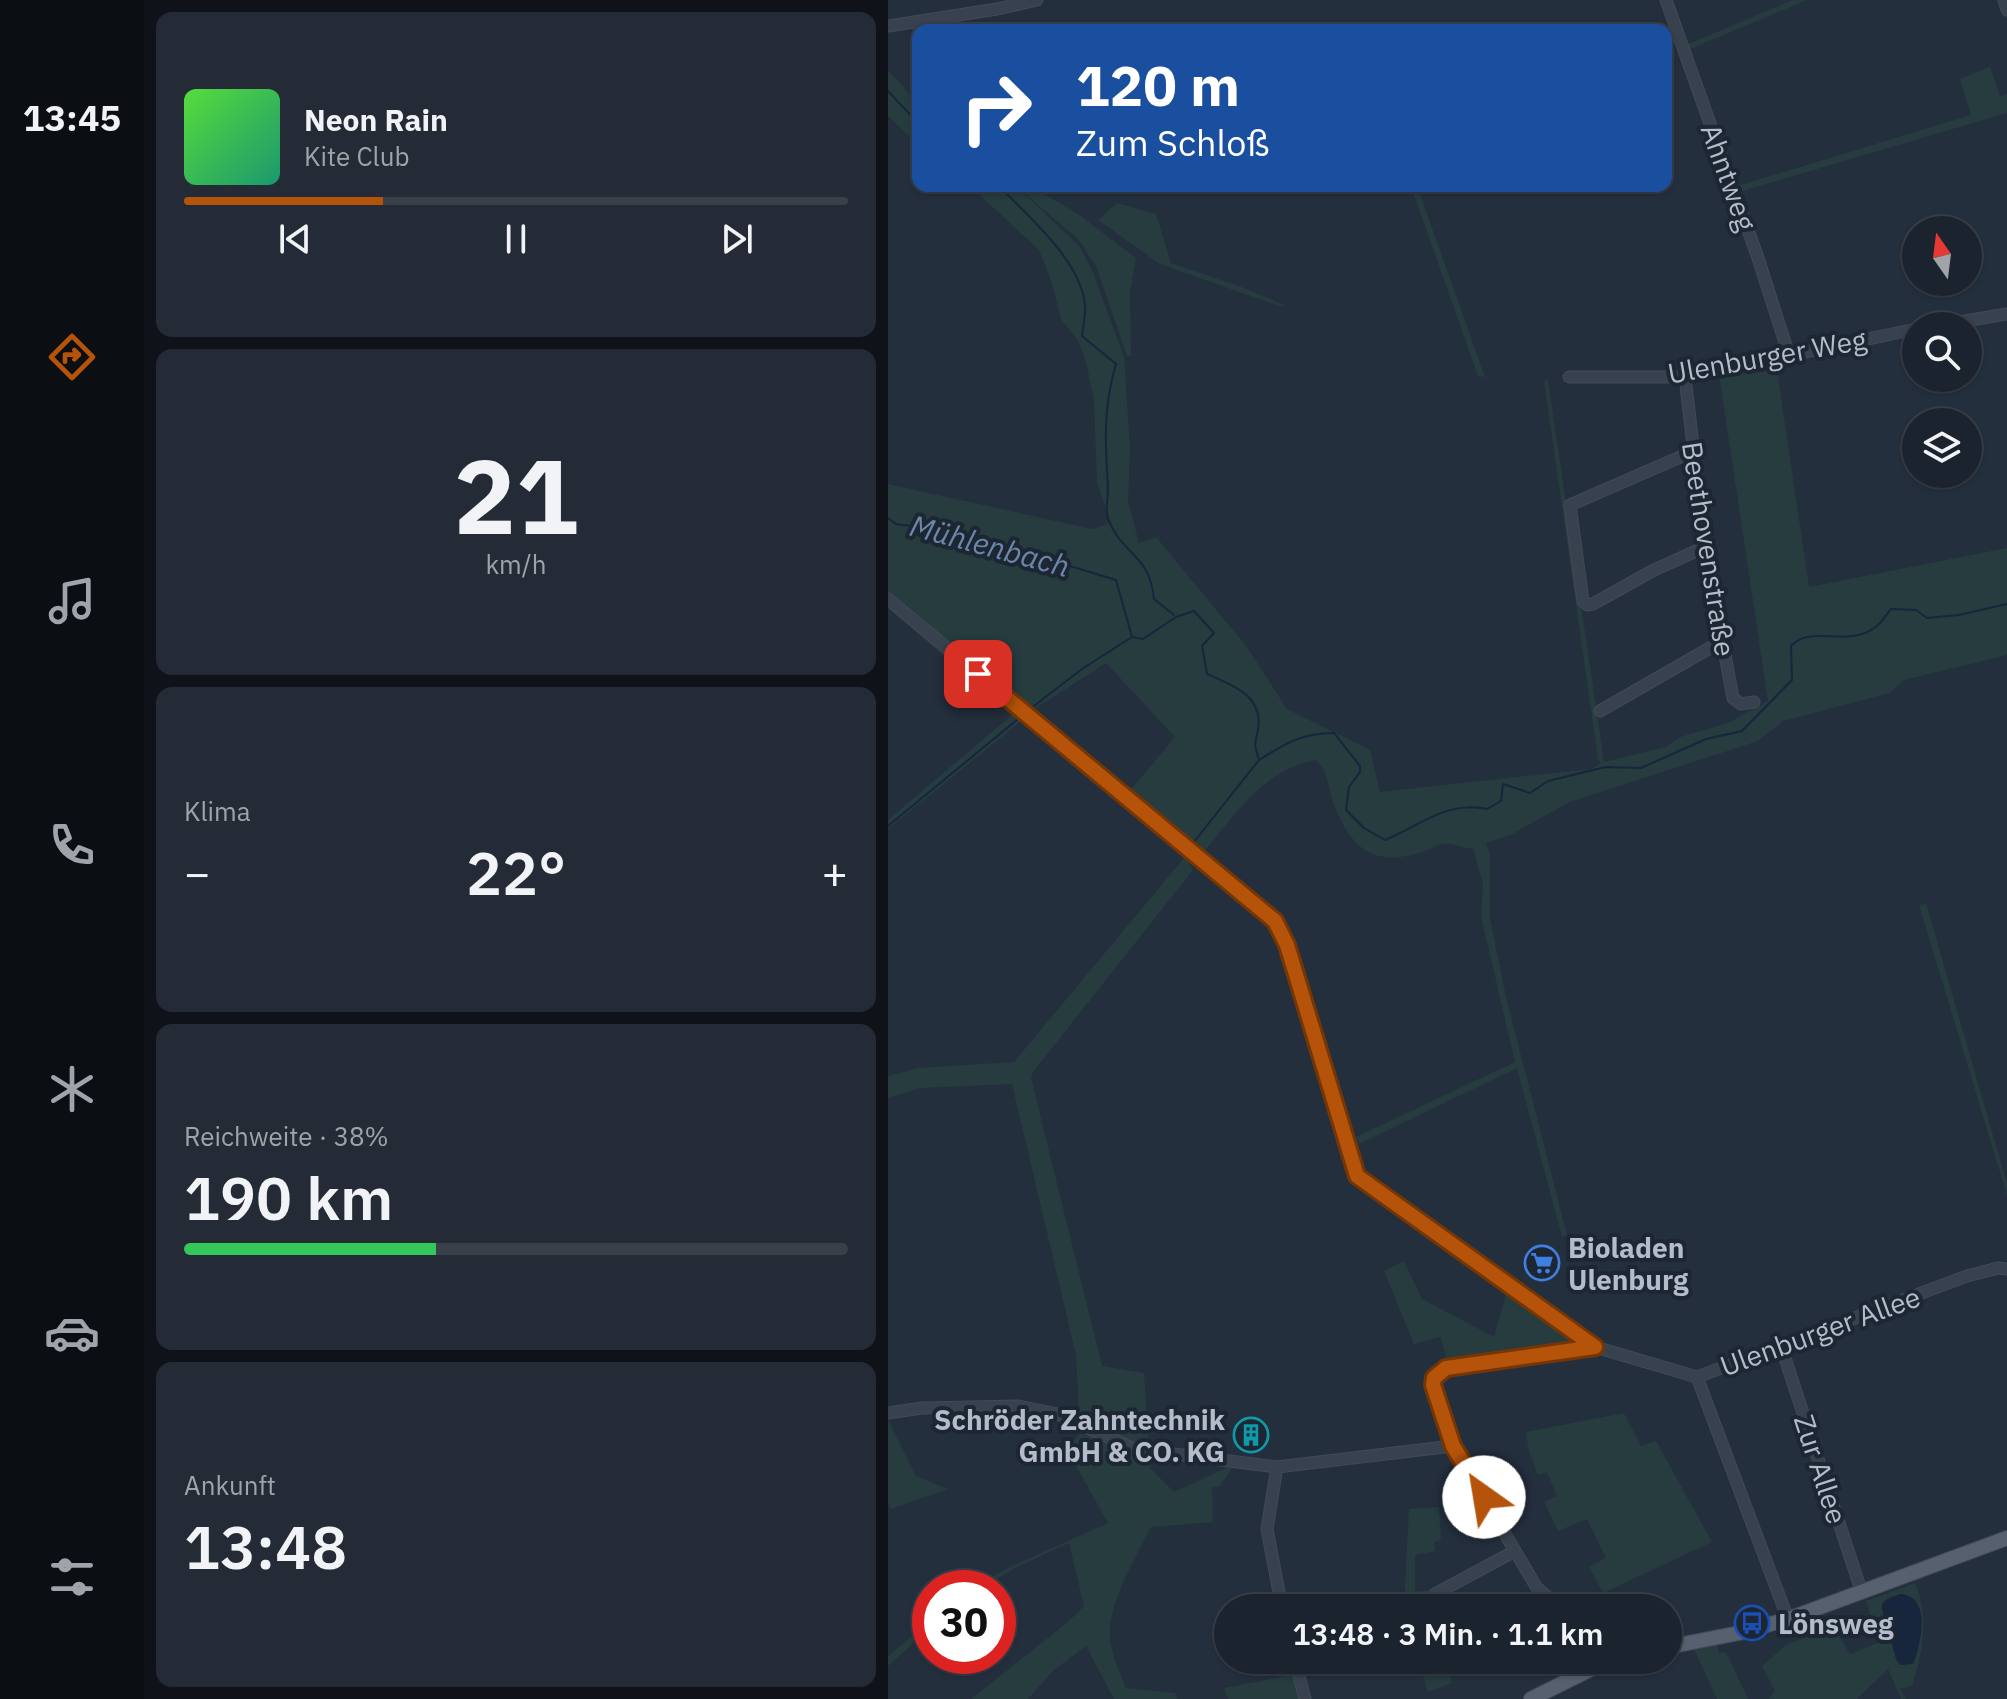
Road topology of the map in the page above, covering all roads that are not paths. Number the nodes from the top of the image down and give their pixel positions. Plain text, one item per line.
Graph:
1 (1037, 0) edge
2 (1666, 0) edge
3 (2004, 0) edge
4 (2007, 8) edge
5 (888, 26) edge
6 (2007, 314) edge
7 (1982, 318) edge
8 (1902, 332) edge
9 (1789, 355) junction
10 (1569, 377) dead end
11 (1685, 377) junction
12 (1694, 451) junction
13 (1705, 547) junction
14 (888, 599) edge
15 (1722, 641) junction
16 (1754, 702) dead end
17 (1600, 711) dead end
18 (2007, 1269) edge
19 (1781, 1346) junction
20 (1595, 1347) junction
21 (1697, 1377) junction
22 (888, 1413) edge
23 (1453, 1446) junction
24 (1277, 1467) junction
25 (2007, 1538) edge
26 (1515, 1551) junction
27 (1862, 1593) junction
28 (1279, 1594) edge
29 (1435, 1594) dead end
30 (1544, 1594) edge
31 (1788, 1619) junction
32 (1682, 1644) edge
33 (1299, 1674) edge
34 (1581, 1674) edge
35 (1305, 1699) edge
36 (1531, 1699) edge

1 - 5 street
2 - 9 street, Ahntweg
3 - 4 street
6 - 7 street
8 - 9 street, Ulenburger Weg
9 - 11 street, Ulenburger Weg
10 - 11 street, Ulenburger Weg
11 - 12 street, Beethovenstraße
12 - 13 street, Beethovenstraße
12 - 13 street
13 - 15 street, Beethovenstraße
14 - 20 street, Ulenburger Allee
15 - 16 street, Beethovenstraße
15 - 17 street
18 - 19 street, Ulenburger Allee
19 - 21 street, Ulenburger Allee
19 - 27 street, Zur Allee
20 - 21 street, Ulenburger Allee
20 - 23 street
21 - 31 street
22 - 24 street
23 - 24 street
23 - 26 street
24 - 28 street
25 - 27 main road
26 - 29 street
26 - 30 street
27 - 31 main road
31 - 32 main road
33 - 35 street
34 - 36 main road

